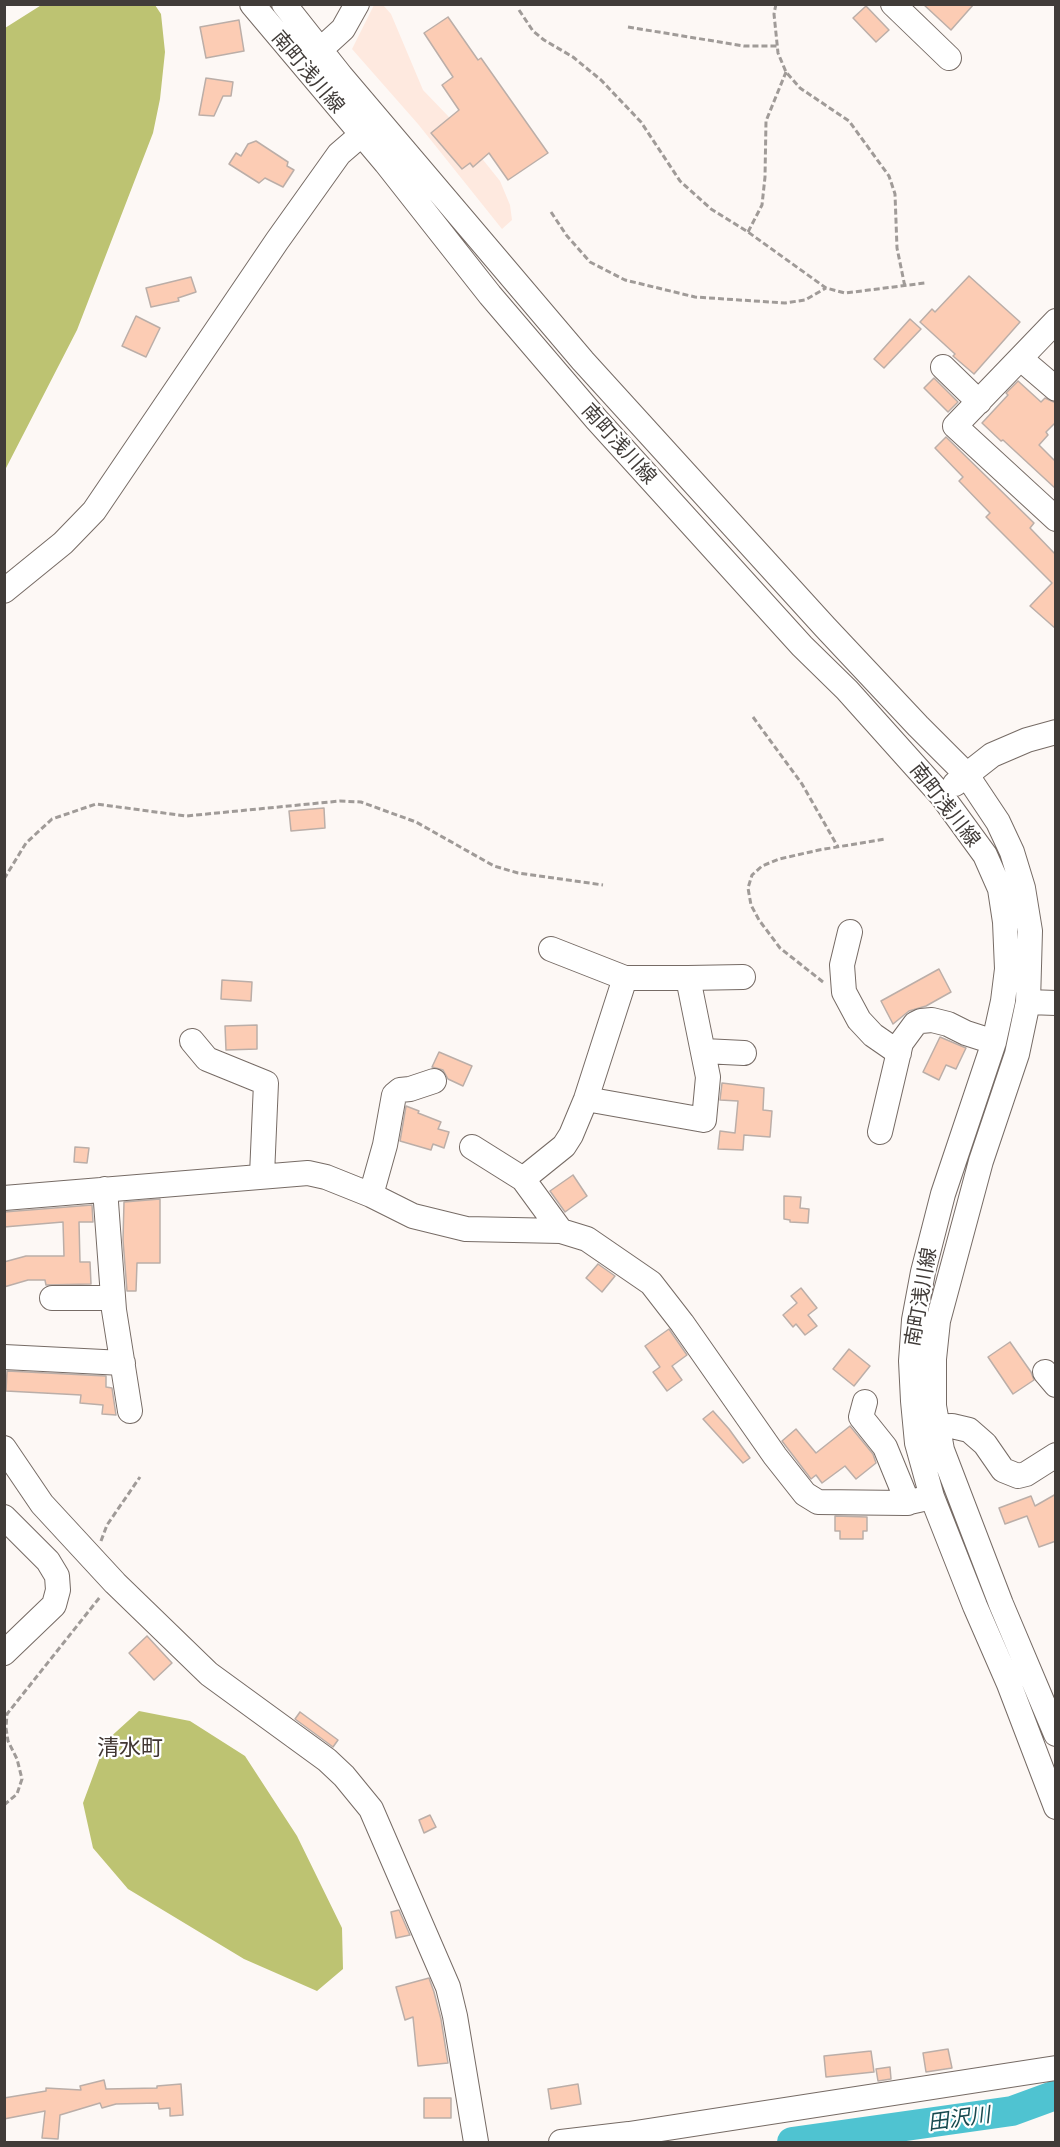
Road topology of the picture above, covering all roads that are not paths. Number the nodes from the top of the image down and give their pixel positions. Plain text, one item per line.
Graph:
1 (252, 4) edge
2 (284, 4) edge
3 (357, 4) edge
4 (893, 4) edge
5 (320, 49) junction
6 (949, 58) dead end
7 (302, 66) junction
8 (361, 135) junction
9 (1056, 321) edge
10 (1022, 358) junction
11 (943, 368) dead end
12 (1056, 390) edge
13 (979, 402) junction
14 (1056, 519) edge
15 (4, 591) edge
16 (1056, 732) edge
17 (966, 774) junction
18 (942, 796) junction
19 (850, 932) dead end
20 (551, 949) dead end
21 (743, 977) dead end
22 (625, 978) junction
23 (688, 978) junction
24 (1028, 1002) junction
25 (1056, 1003) edge
26 (192, 1041) dead end
27 (994, 1042) junction
28 (704, 1051) junction
29 (744, 1053) dead end
30 (899, 1053) junction
31 (434, 1081) dead end
32 (586, 1098) junction
33 (880, 1132) dead end
34 (472, 1147) dead end
35 (262, 1175) junction
36 (523, 1179) junction
37 (105, 1189) junction
38 (371, 1195) junction
39 (4, 1198) edge
40 (561, 1231) junction
41 (52, 1298) dead end
42 (113, 1298) junction
43 (4, 1358) edge
44 (123, 1363) junction
45 (865, 1402) dead end
46 (130, 1411) dead end
47 (926, 1427) junction
48 (4, 1448) edge
49 (1056, 1455) edge
50 (932, 1497) junction
51 (908, 1503) junction
52 (6, 1522) edge
53 (9, 1639) edge
54 (1056, 1734) edge
55 (1056, 1807) edge
56 (1056, 2068) edge
57 (476, 2142) edge
58 (561, 2142) edge

1 - 7 street, 南町浅川線
2 - 5 street, 南町浅川線
3 - 5 street
4 - 6 street
5 - 7 street
5 - 17 street, 南町浅川線
7 - 8 street, 南町浅川線
8 - 15 street
8 - 18 street, 南町浅川線
9 - 10 street
10 - 12 street
10 - 13 street
11 - 13 street
13 - 14 street
16 - 17 street
17 - 18 street
17 - 24 street, 南町浅川線
18 - 27 street, 南町浅川線
19 - 30 street
20 - 22 street
21 - 23 street
22 - 23 street
22 - 32 street
23 - 28 street
24 - 25 street
24 - 47 street, 南町浅川線
26 - 35 street
27 - 30 street
27 - 47 street, 南町浅川線
28 - 29 street
28 - 32 street
30 - 33 street
31 - 38 street
32 - 36 street
34 - 36 street
35 - 37 street
35 - 38 street
36 - 40 street
37 - 39 street
37 - 42 street
38 - 40 street
40 - 51 street
41 - 42 street
42 - 44 street
43 - 44 street
44 - 46 street
45 - 51 street
47 - 49 street
47 - 50 street, 南町浅川線
47 - 54 street, 南町浅川線
48 - 57 street
50 - 51 street
50 - 55 street, 南町浅川線
52 - 53 street
56 - 58 street

